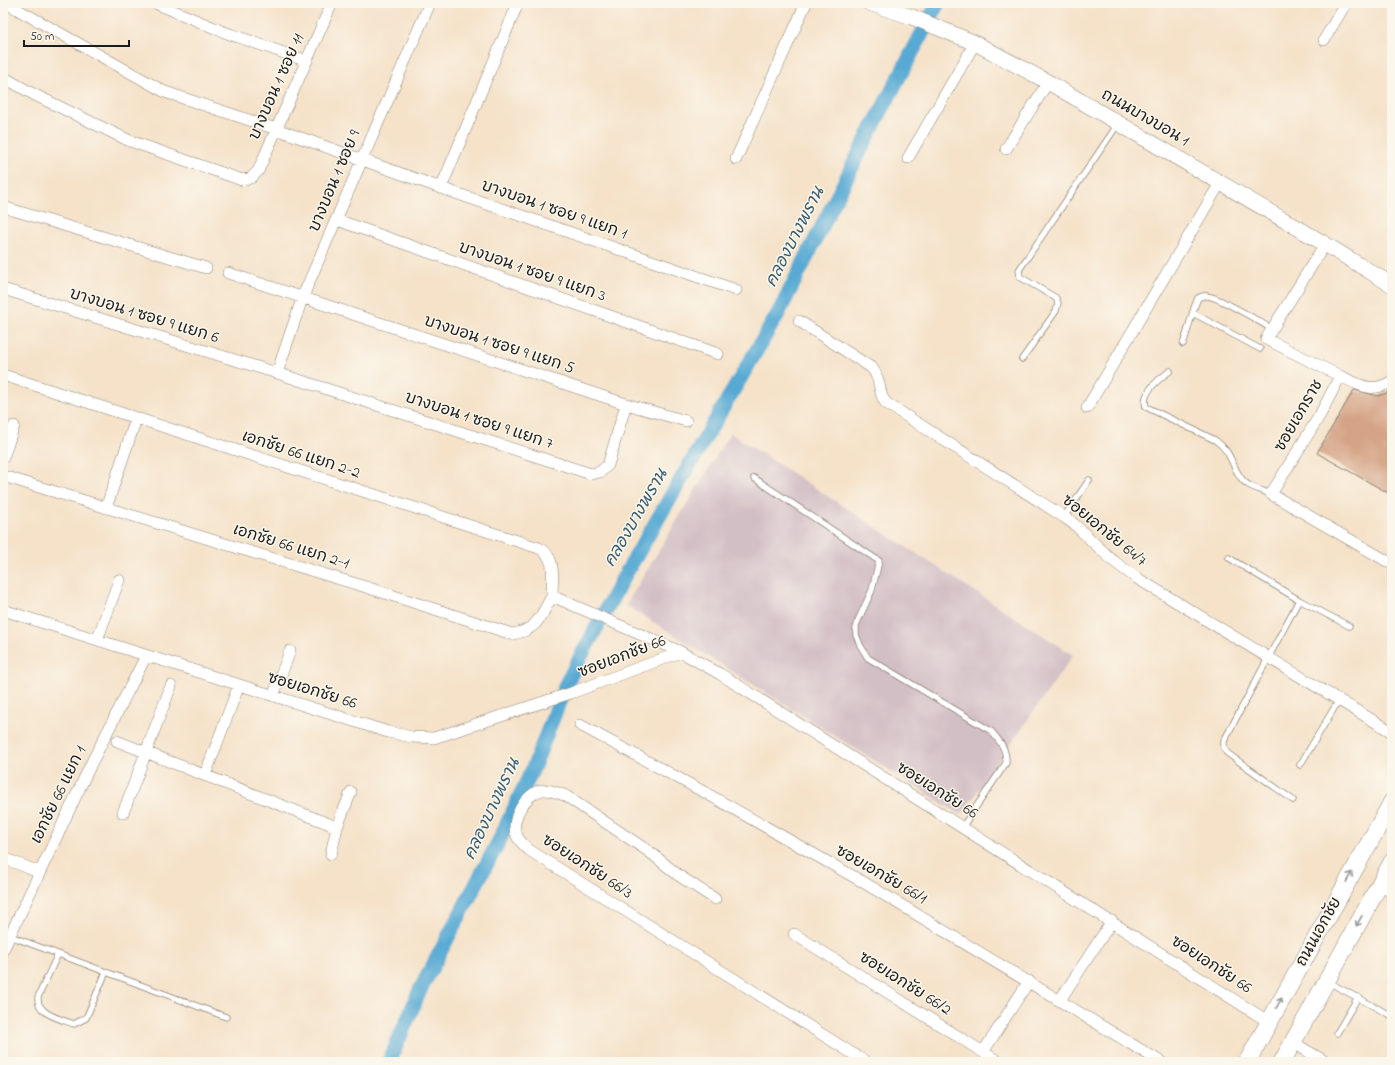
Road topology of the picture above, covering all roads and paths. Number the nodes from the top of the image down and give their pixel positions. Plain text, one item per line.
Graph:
1 (6, 3) edge
2 (155, 3) edge
3 (332, 3) edge
4 (430, 3) edge
5 (518, 3) edge
6 (806, 3) edge
7 (870, 3) edge
8 (1346, 3) edge
9 (1324, 40) dead end
10 (975, 43) junction
11 (306, 61) junction
12 (3, 77) edge
13 (1048, 82) junction
14 (1118, 123) junction
15 (276, 129) junction
16 (1006, 149) dead end
17 (908, 158) dead end
18 (361, 159) junction
19 (736, 159) dead end
20 (1220, 183) junction
21 (441, 188) junction
22 (3, 207) edge
23 (336, 220) junction
24 (1325, 244) junction
25 (206, 268) dead end
26 (228, 273) dead end
27 (1392, 285) edge
28 (3, 289) edge
29 (736, 290) dead end
30 (303, 296) junction
31 (1193, 313) junction
32 (799, 321) dead end
33 (1272, 329) junction
34 (1182, 344) dead end
35 (1260, 349) dead end
36 (718, 354) dead end
37 (1022, 359) dead end
38 (1170, 371) dead end
39 (277, 373) junction
40 (3, 375) edge
41 (1340, 376) junction
42 (1392, 381) edge
43 (626, 404) junction
44 (1087, 408) dead end
45 (136, 418) junction
46 (686, 421) dead end
47 (14, 426) dead end
48 (3, 458) edge
49 (3, 476) edge
50 (754, 478) dead end
51 (1089, 480) dead end
52 (1271, 494) junction
53 (106, 508) junction
54 (1064, 517) junction
55 (1229, 558) dead end
56 (1392, 564) edge
57 (120, 580) dead end
58 (552, 596) junction
59 (1299, 600) junction
60 (3, 610) edge
61 (1349, 626) dead end
62 (97, 640) junction
63 (290, 650) dead end
64 (681, 652) junction
65 (146, 656) junction
66 (1268, 657) junction
67 (239, 685) junction
68 (171, 686) dead end
69 (274, 696) junction
70 (1339, 700) junction
71 (580, 726) dead end
72 (1392, 732) edge
73 (117, 741) dead end
74 (146, 752) junction
75 (1300, 765) dead end
76 (204, 775) junction
77 (351, 792) dead end
78 (1293, 800) dead end
79 (1392, 802) edge
80 (123, 813) dead end
81 (963, 826) junction
82 (337, 827) junction
83 (331, 854) dead end
84 (3, 858) edge
85 (39, 872) junction
86 (1388, 878) edge
87 (715, 899) dead end
88 (1112, 921) junction
89 (794, 934) dead end
90 (10, 936) junction
91 (3, 950) edge
92 (58, 954) junction
93 (106, 972) junction
94 (1326, 981) junction
95 (1029, 982) junction
96 (1358, 998) junction
97 (1060, 1000) junction
98 (226, 1016) dead end
99 (1392, 1016) edge
100 (1269, 1022) junction
101 (1337, 1032) dead end
102 (1292, 1042) junction
103 (983, 1052) junction
104 (866, 1062) edge
105 (998, 1062) edge
106 (1161, 1062) edge
107 (1247, 1062) edge
108 (1282, 1062) edge
109 (1326, 1062) edge

1 - 15 street, บางบอน 1 ซอย 9 แยก 1
2 - 11 street
3 - 11 street, บางบอน 1 ซอย 11
4 - 18 street, บางบอน 1 ซอย 9
5 - 21 street
6 - 19 street
7 - 10 main road, ถนนบางบอน 1
8 - 9 street
10 - 13 main road, ถนนบางบอน 1
10 - 17 street
11 - 15 street, บางบอน 1 ซอย 11
12 - 15 street, บางบอน 1 ซอย 11
13 - 14 main road, ถนนบางบอน 1
13 - 16 street
14 - 20 main road, ถนนบางบอน 1
14 - 37 lane
15 - 18 street, บางบอน 1 ซอย 9 แยก 1
18 - 21 street, บางบอน 1 ซอย 9 แยก 1
18 - 23 street, บางบอน 1 ซอย 9
20 - 24 main road, ถนนบางบอน 1
20 - 44 street
21 - 29 street, บางบอน 1 ซอย 9 แยก 1
22 - 25 street
23 - 30 street, บางบอน 1 ซอย 9
23 - 36 street, บางบอน 1 ซอย 9 แยก 3
24 - 27 main road, ถนนบางบอน 1
24 - 33 street
26 - 30 street, บางบอน 1 ซอย 9 แยก 5
28 - 39 street, บางบอน 1 ซอย 9 แยก 6
30 - 39 street, บางบอน 1 ซอย 9
30 - 43 street, บางบอน 1 ซอย 9 แยก 5
31 - 33 lane
31 - 34 lane
31 - 35 lane
32 - 54 street, ซอยเอกชัย 64/7
33 - 41 street, ซอยเอกราช
38 - 52 lane
39 - 43 street, บางบอน 1 ซอย 9 แยก 7
40 - 45 street, เอกชัย 66 แยก 2-2
41 - 42 street
41 - 52 street, ซอยเอกราช
43 - 46 street, บางบอน 1 ซอย 9 แยก 5
45 - 53 street
45 - 58 street, เอกชัย 66 แยก 2-2
47 - 48 street
49 - 53 street, เอกชัย 66 แยก 2-1
50 - 81 lane
51 - 54 lane
52 - 56 street
53 - 58 street, เอกชัย 66 แยก 2-1
54 - 66 street, ซอยเอกชัย 64/7
55 - 59 lane
57 - 62 street
58 - 64 street
59 - 61 lane
59 - 66 lane
60 - 62 street, ซอยเอกชัย 66
62 - 65 street, ซอยเอกชัย 66
63 - 69 street
64 - 69 street, ซอยเอกชัย 66
64 - 81 street, ซอยเอกชัย 66
65 - 67 street, ซอยเอกชัย 66
65 - 85 street, เอกชัย 66 แยก 1
66 - 70 street, ซอยเอกชัย 64/7
66 - 78 lane
67 - 69 street, ซอยเอกชัย 66
67 - 76 street
68 - 74 street
70 - 72 street, ซอยเอกชัย 64/7
70 - 75 lane
71 - 95 street, ซอยเอกชัย 66/1
73 - 74 street
74 - 76 street
74 - 80 street
76 - 82 street
77 - 82 street
100 -> 79 main road, ถนนเอกชัย
81 - 88 street, ซอยเอกชัย 66
82 - 83 street
84 - 85 street
85 - 90 street, เอกชัย 66 แยก 1
86 -> 94 main road, ถนนเอกชัย
87 - 104 street, ซอยเอกชัย 66/3
88 - 97 street
88 - 100 street, ซอยเอกชัย 66
89 - 103 street, ซอยเอกชัย 66/2
90 - 91 street, เอกชัย 66 แยก 1
90 - 92 lane
92 - 93 lane
92 - 93 lane
93 - 98 lane
94 - 96 lane
94 - 102 main road, ถนนเอกชัย
95 - 97 street, ซอยเอกชัย 66/1
95 - 103 street
96 - 99 lane
96 - 101 lane
97 - 106 street, ซอยเอกชัย 66/1
100 - 107 main road, ถนนเอกชัย
102 - 108 main road, ถนนเอกชัย
102 - 109 street
103 - 105 street, ซอยเอกชัย 66/2

